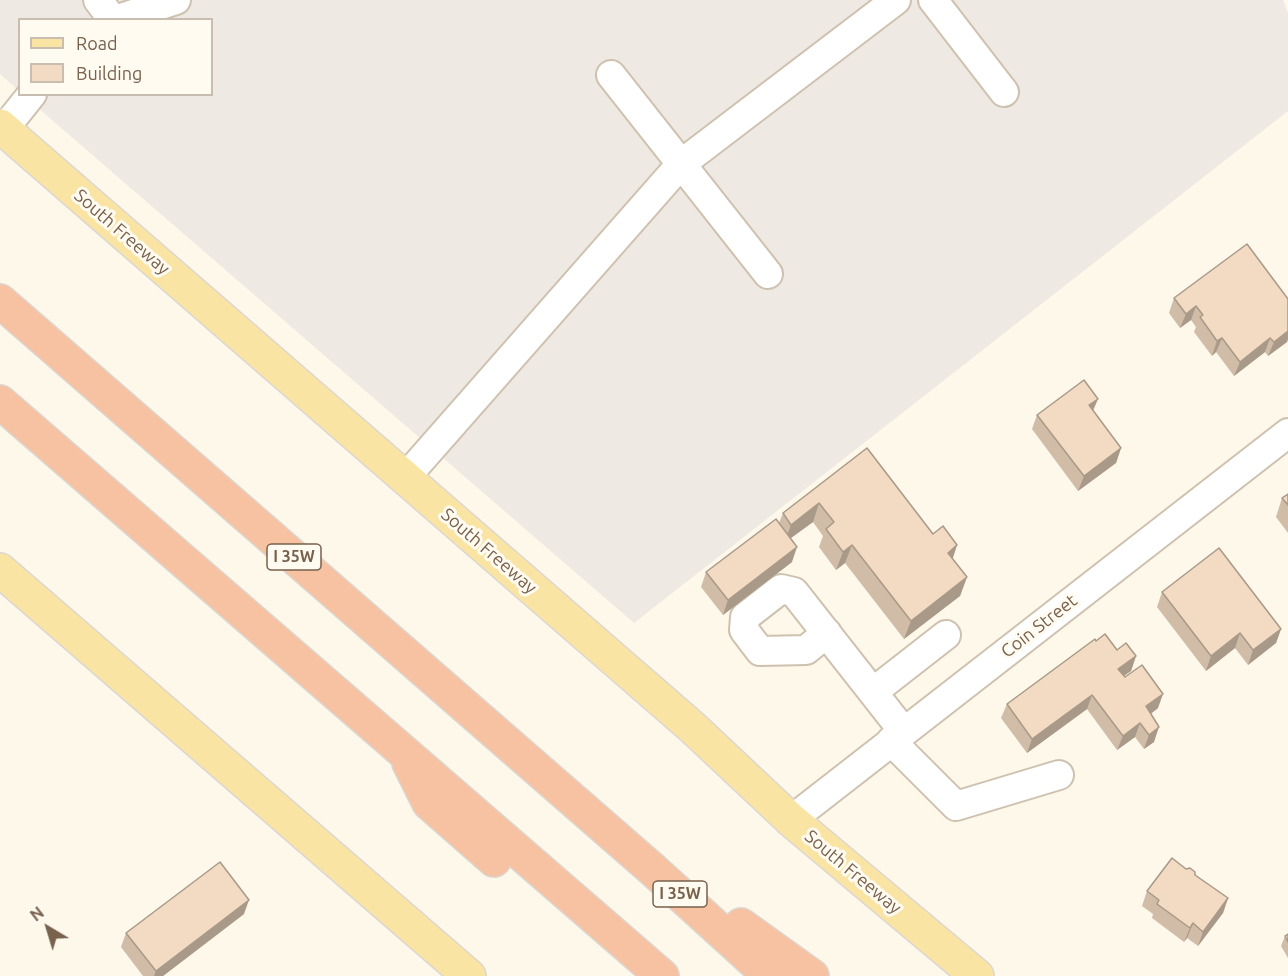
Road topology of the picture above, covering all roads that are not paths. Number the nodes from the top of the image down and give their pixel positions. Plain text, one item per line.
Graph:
1 (98, 0) edge
2 (176, 0) edge
3 (896, 0) edge
4 (933, 0) edge
5 (112, 18) edge
6 (120, 18) edge
7 (611, 75) dead end
8 (1004, 92) dead end
9 (31, 96) edge
10 (2, 128) edge
11 (681, 164) junction
12 (768, 274) dead end
13 (0, 301) edge
14 (0, 402) edge
15 (1288, 433) edge
16 (405, 478) junction
17 (0, 570) edge
18 (827, 633) dead end
19 (946, 635) dead end
20 (873, 692) junction
21 (898, 736) junction
22 (403, 751) junction
23 (1059, 775) dead end
24 (790, 820) junction
25 (652, 869) junction
26 (469, 976) edge
27 (628, 976) edge
28 (662, 976) edge
29 (770, 976) edge
30 (812, 976) edge
31 (977, 976) edge

1 - 5 street
2 - 6 street
3 - 11 street
4 - 8 street
7 - 11 street
9 - 10 street
10 - 16 main road, South Freeway
11 - 12 street
11 - 16 street
13 - 25 highway, I 35W
14 - 22 highway
15 - 21 street, Coin Street
16 - 24 main road, South Freeway
17 - 26 main road
18 - 20 street
19 - 20 street
20 - 21 street
21 - 23 street
21 - 24 street, Coin Street
22 - 27 highway
22 - 28 highway
24 - 31 main road, South Freeway
25 - 29 highway, I 35W
25 - 30 highway

